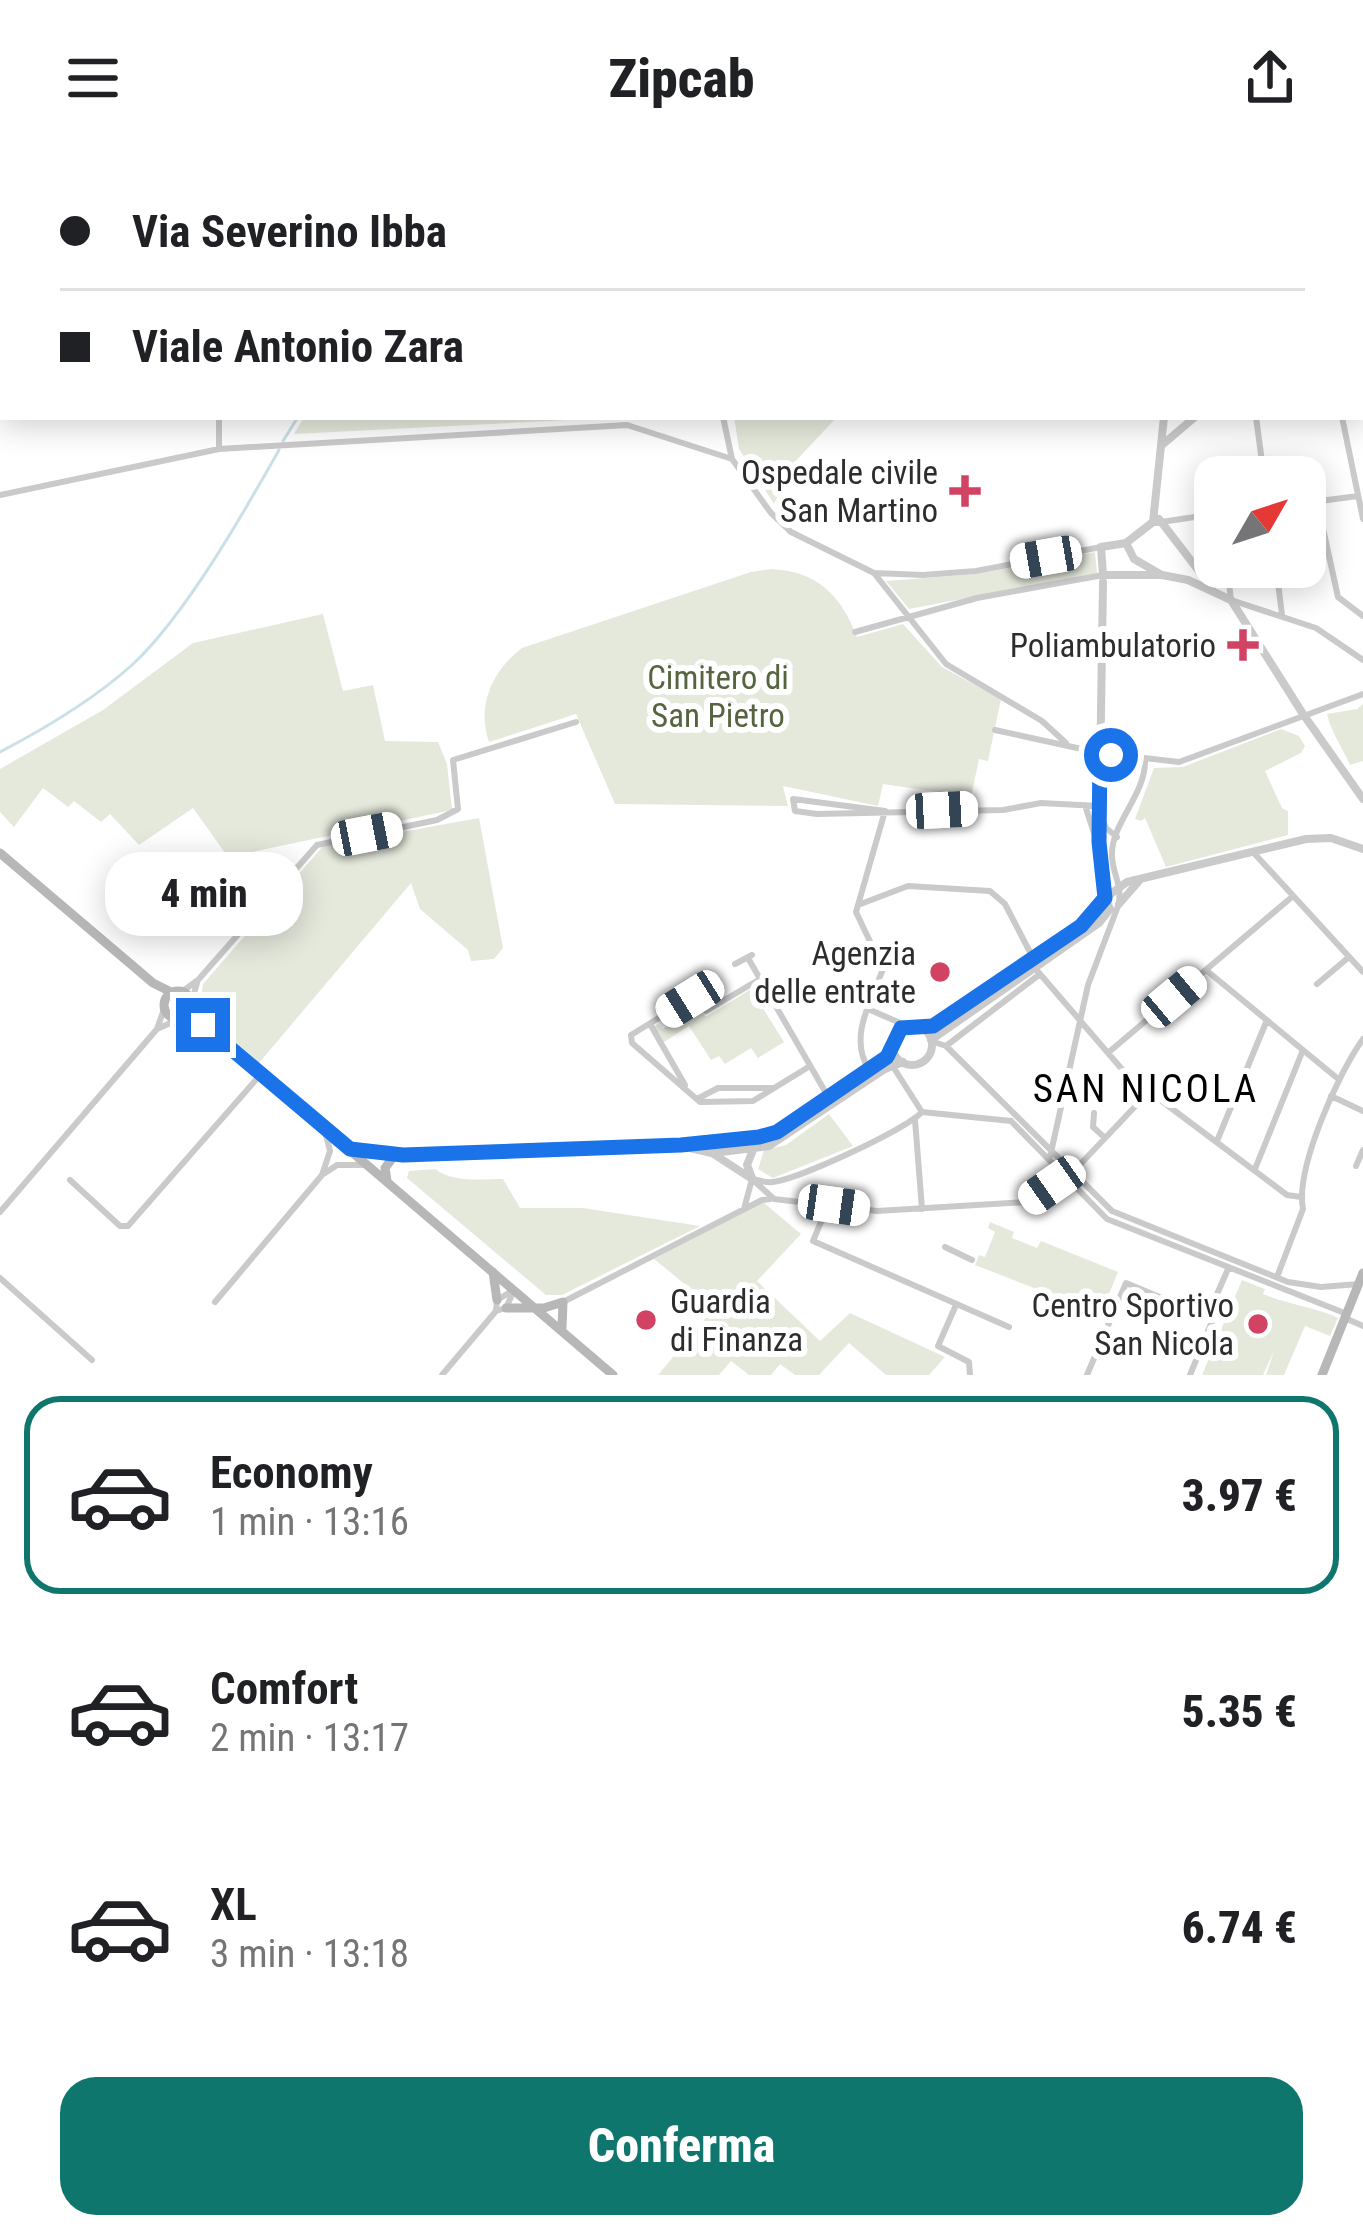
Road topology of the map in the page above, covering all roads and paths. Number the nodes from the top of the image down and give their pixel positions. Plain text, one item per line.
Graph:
1 (219, 420) edge
2 (724, 420) edge
3 (1163, 420) edge
4 (1190, 420) edge
5 (1256, 420) edge
6 (1343, 420) edge
7 (1161, 446) junction
8 (219, 449) junction
9 (1261, 456) edge
10 (732, 459) junction
11 (0, 495) edge
12 (1358, 496) junction
13 (1326, 500) edge
14 (1194, 517) edge
15 (1363, 519) edge
16 (1157, 522) junction
17 (1326, 542) edge
18 (1126, 543) junction
19 (1101, 547) junction
20 (1194, 566) edge
21 (874, 574) junction
22 (1162, 574) junction
23 (1194, 578) edge
24 (1103, 579) junction
25 (1188, 580) junction
26 (1213, 588) edge
27 (1230, 588) edge
28 (1279, 588) edge
29 (1217, 593) junction
30 (1232, 600) junction
31 (1248, 605) junction
32 (1282, 615) junction
33 (906, 616) junction
34 (1363, 616) edge
35 (1250, 624) junction
36 (855, 632) dead end
37 (1363, 660) edge
38 (1363, 694) edge
39 (1303, 714) junction
40 (576, 722) dead end
41 (995, 730) dead end
42 (1066, 743) junction
43 (1100, 753) junction
44 (1145, 760) junction
45 (1363, 799) edge
46 (1085, 805) junction
47 (1099, 808) junction
48 (885, 811) junction
49 (1118, 838) junction
50 (1363, 849) edge
51 (1253, 852) junction
52 (0, 853) edge
53 (1100, 853) junction
54 (1141, 880) junction
55 (1120, 885) junction
56 (1293, 896) junction
57 (1112, 903) junction
58 (858, 905) junction
59 (1082, 934) junction
60 (1101, 944) junction
61 (1349, 957) junction
62 (735, 964) dead end
63 (1036, 966) junction
64 (1206, 970) junction
65 (1363, 970) edge
66 (760, 979) junction
67 (1317, 984) dead end
68 (179, 1005) junction
69 (868, 1009) junction
70 (1079, 1019) junction
71 (1267, 1020) junction
72 (650, 1024) junction
73 (907, 1026) junction
74 (921, 1028) junction
75 (157, 1029) junction
76 (1363, 1039) edge
77 (931, 1040) junction
78 (946, 1046) junction
79 (893, 1050) junction
80 (1303, 1050) junction
81 (1108, 1052) junction
82 (897, 1064) junction
83 (810, 1066) junction
84 (869, 1069) junction
85 (261, 1073) junction
86 (1337, 1078) junction
87 (772, 1088) junction
88 (694, 1096) junction
89 (1145, 1096) junction
90 (1331, 1096) junction
91 (831, 1101) junction
92 (1363, 1111) edge
93 (922, 1112) junction
94 (1094, 1113) dead end
95 (1011, 1118) junction
96 (914, 1120) junction
97 (324, 1127) junction
98 (777, 1132) junction
99 (1105, 1138) junction
100 (1217, 1141) junction
101 (704, 1143) junction
102 (681, 1145) junction
103 (348, 1148) junction
104 (748, 1150) junction
105 (1363, 1150) edge
106 (712, 1153) junction
107 (403, 1155) junction
108 (1050, 1157) junction
109 (391, 1160) junction
110 (337, 1165) junction
111 (367, 1165) junction
112 (1356, 1166) dead end
113 (1255, 1169) junction
114 (322, 1175) junction
115 (1068, 1175) junction
116 (752, 1179) junction
117 (70, 1180) dead end
118 (387, 1181) junction
119 (1300, 1197) junction
120 (774, 1199) junction
121 (828, 1205) junction
122 (744, 1209) junction
123 (922, 1209) junction
124 (0, 1212) edge
125 (945, 1247) dead end
126 (972, 1260) dead end
127 (1230, 1264) junction
128 (493, 1272) junction
129 (0, 1278) edge
130 (1362, 1281) edge
131 (1275, 1282) junction
132 (514, 1290) junction
133 (215, 1302) dead end
134 (563, 1302) junction
135 (532, 1305) junction
136 (956, 1305) junction
137 (500, 1306) junction
138 (1346, 1316) junction
139 (1213, 1319) junction
140 (1363, 1326) edge
141 (1009, 1327) dead end
142 (565, 1334) junction
143 (92, 1360) dead end
144 (442, 1375) edge
145 (613, 1375) edge
146 (970, 1375) edge
147 (1088, 1375) edge
148 (1190, 1375) edge
149 (1322, 1375) edge

1 - 8 street
2 - 10 street
3 - 7 street
4 - 7 street
5 - 9 street
6 - 12 street
7 - 16 street
8 - 10 street
8 - 11 street
10 - 21 street
12 - 13 street
12 - 15 street
14 - 16 street
16 - 18 street
16 - 20 street
17 - 34 street
18 - 19 street
18 - 22 street
19 - 21 street
19 - 24 street
21 - 33 street
22 - 24 street
22 - 25 street
23 - 25 street
24 - 33 street
24 - 43 street
25 - 29 street
26 - 29 street
27 - 30 street
28 - 32 street
29 - 30 street
30 - 31 street
30 - 35 street
31 - 32 street
31 - 35 street
32 - 37 street
33 - 36 street
33 - 42 street
35 - 39 street
38 - 39 street
39 - 44 street
39 - 45 street
40 - 68 street
41 - 42 street
42 - 43 street
43 - 44 street
43 - 47 street
44 - 49 street
46 - 47 street
46 - 48 street
46 - 53 street
47 - 49 street
47 - 53 street
48 - 48 street
48 - 58 street
49 - 55 street
50 - 51 street
51 - 54 street
51 - 56 street
52 - 68 main road
53 - 57 street
54 - 55 street
54 - 57 street
55 - 57 street
56 - 61 street
56 - 64 street
57 - 59 street
57 - 60 street
57 - 63 street
58 - 63 street
58 - 69 street
59 - 60 street
59 - 63 street
60 - 70 street
61 - 65 street
61 - 67 street
62 - 66 street
63 - 70 street
63 - 74 street
63 - 77 street
63 - 78 street
64 - 71 street
64 - 81 street
66 - 72 street
66 - 83 street
68 - 75 street
68 - 75 street
68 - 85 main road
69 - 73 street
69 - 84 street
70 - 81 street
70 - 108 street
71 - 80 street
71 - 100 street
72 - 88 street
72 - 88 street
73 - 74 street
73 - 79 street
74 - 77 street
75 - 124 street
76 - 86 street
77 - 78 street
77 - 82 street
78 - 95 street
79 - 82 street
79 - 84 street
80 - 86 street
80 - 113 street
81 - 89 street
82 - 91 street
82 - 93 street
83 - 87 street
83 - 91 street
84 - 91 street
85 - 97 main road
85 - 117 street
86 - 90 street
87 - 88 street
87 - 88 street
89 - 99 street
89 - 100 street
90 - 92 street
90 - 119 street
91 - 98 street
91 - 104 street
93 - 95 street
93 - 96 street
94 - 99 street
95 - 108 street
96 - 116 street
96 - 123 street
97 - 103 main road
97 - 114 street
98 - 101 street
98 - 104 street
99 - 115 street
100 - 113 street
101 - 102 street
101 - 104 street
102 - 106 street
102 - 107 street
103 - 107 street
103 - 110 street
103 - 111 main road
104 - 106 street
104 - 116 street
105 - 112 street
106 - 116 street
107 - 109 street
108 - 115 street
109 - 111 street
109 - 118 main road
110 - 111 street
110 - 114 street
111 - 118 main road
113 - 119 street
114 - 133 street
115 - 123 street
115 - 127 street
116 - 120 street
116 - 122 street
118 - 128 main road
119 - 131 street
120 - 121 street
120 - 122 street
121 - 123 street
121 - 136 street
122 - 134 street
125 - 126 street
127 - 131 street
127 - 139 street
128 - 132 main road
128 - 137 main road
129 - 143 street
130 - 131 street
130 - 138 main road
131 - 138 street
132 - 135 main road
132 - 137 street
134 - 135 main road
134 - 142 main road
135 - 137 main road
135 - 142 main road
136 - 141 street
136 - 146 street
137 - 144 street
138 - 140 street
138 - 149 main road
139 - 147 street
139 - 148 street
142 - 145 main road

